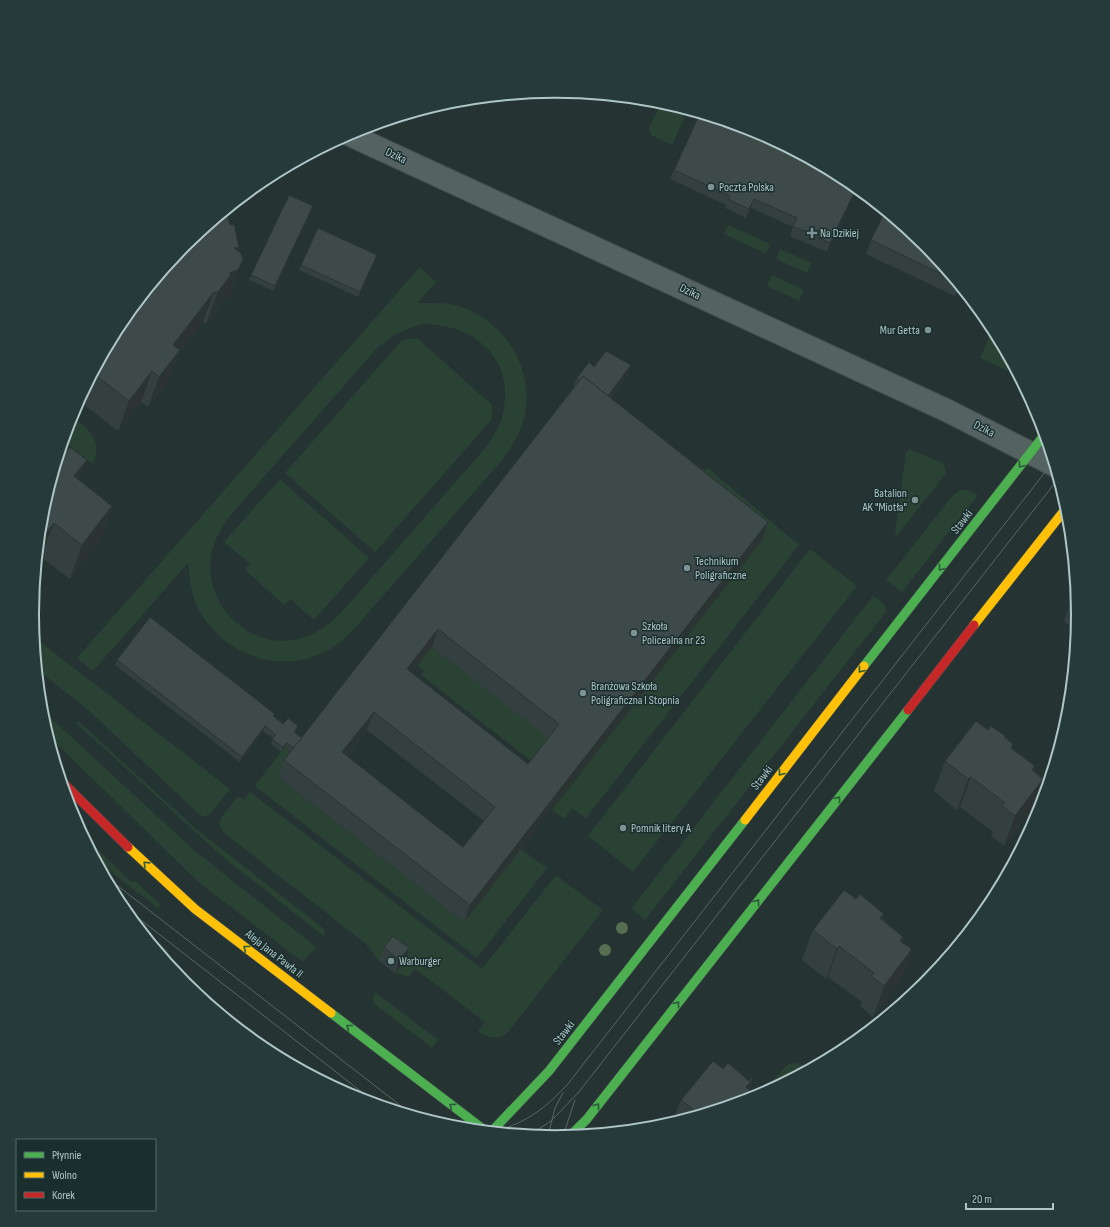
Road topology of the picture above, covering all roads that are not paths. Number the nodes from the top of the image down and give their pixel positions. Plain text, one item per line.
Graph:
1 (356, 138) edge
2 (1041, 439) edge
3 (1030, 453) junction
4 (1048, 462) edge
5 (1061, 513) edge
6 (70, 790) edge
7 (475, 1123) edge
8 (497, 1126) edge
9 (577, 1129) edge

1 - 3 street, Dzika
2 - 3 street, Stawki
3 - 4 street, Dzika
3 -> 8 street, Stawki
9 -> 5 street
7 -> 6 street, Aleja Jana Pawła II

